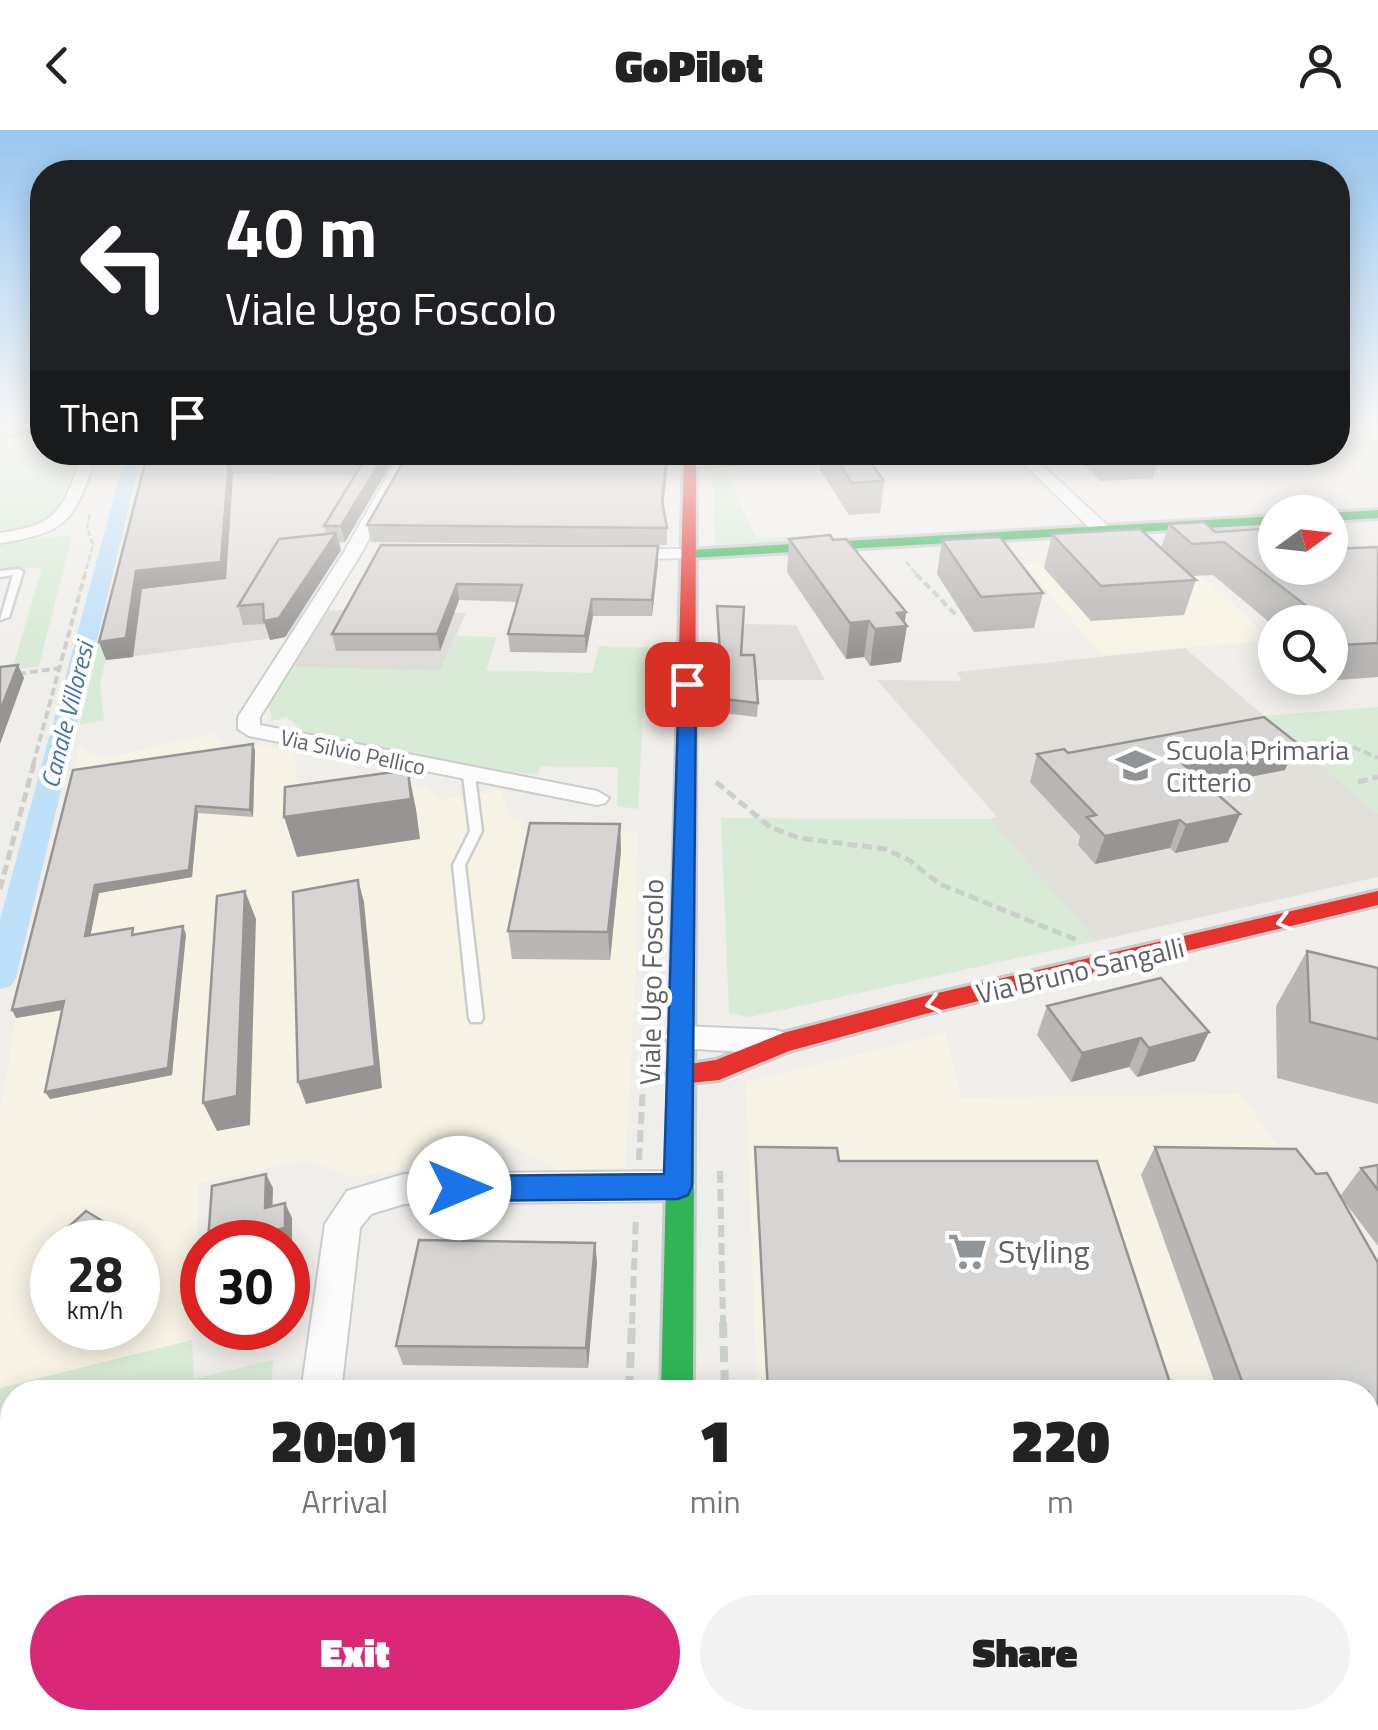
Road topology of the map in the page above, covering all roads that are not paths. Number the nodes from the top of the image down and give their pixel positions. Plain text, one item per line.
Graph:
1 (69, 504) edge
2 (387, 504) edge
3 (690, 504) edge
4 (1073, 504) edge
5 (1378, 514) edge
6 (1348, 516) edge
7 (1258, 521) edge
8 (1102, 531) junction
9 (0, 538) edge
10 (610, 554) edge
11 (690, 554) junction
12 (0, 574) edge
13 (1, 621) edge
14 (469, 776) junction
15 (596, 798) dead end
16 (1378, 898) edge
17 (476, 1018) dead end
18 (680, 1037) junction
19 (783, 1043) junction
20 (680, 1074) junction
21 (678, 1186) junction
22 (323, 1380) edge
23 (678, 1380) edge

1 - 9 street
2 - 14 street, Via Silvio Pellico
3 - 11 street, Viale Ugo Foscolo
4 - 8 street
5 - 6 street
7 - 8 street
8 - 11 street
10 - 11 street
11 - 18 street, Viale Ugo Foscolo
12 - 13 lane
14 - 15 street, Via Silvio Pellico
14 - 17 lane
16 -> 19 street, Via Bruno Sangalli
18 - 19 street, Via Bruno Sangalli
18 - 20 street, Viale Ugo Foscolo
19 - 20 street, Via Bruno Sangalli
20 - 21 street, Viale Ugo Foscolo
21 - 22 street
21 - 23 street, Viale Ugo Foscolo

